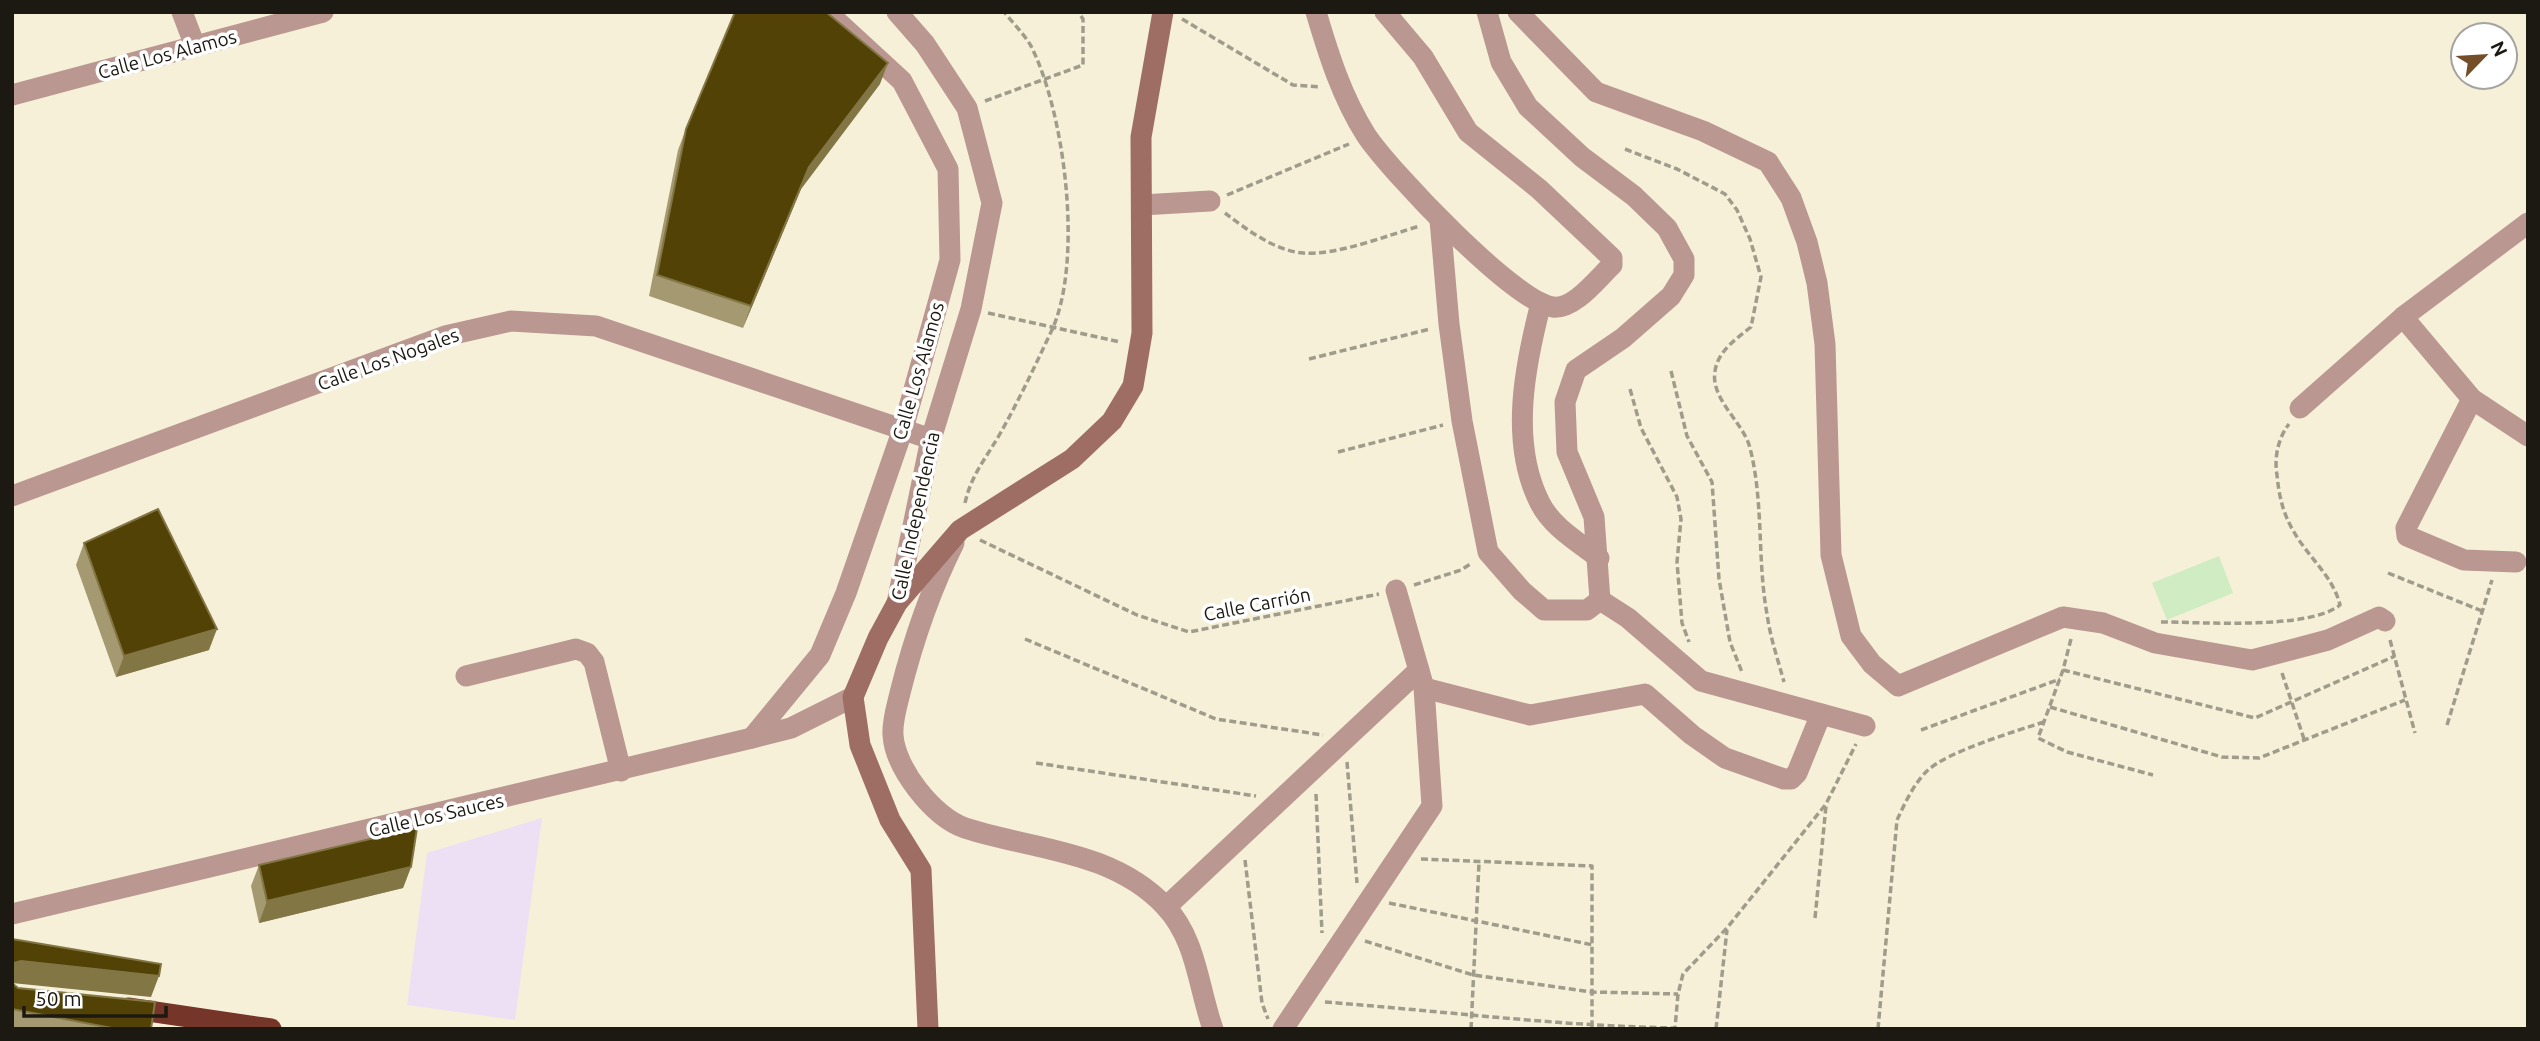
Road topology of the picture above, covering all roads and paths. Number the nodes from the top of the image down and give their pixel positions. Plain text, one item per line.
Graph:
1 (182, 12) edge
2 (323, 12) edge
3 (827, 12) edge
4 (897, 12) edge
5 (1004, 12) edge
6 (1078, 12) edge
7 (1163, 12) edge
8 (1171, 12) edge
9 (1316, 12) edge
10 (1385, 12) edge
11 (1487, 12) edge
12 (1518, 12) edge
13 (195, 46) junction
14 (1045, 79) junction
15 (1341, 89) junction
16 (12, 95) edge
17 (967, 108) junction
18 (1367, 136) junction
19 (1625, 149) dead end
20 (1210, 201) junction
21 (1142, 205) junction
22 (1440, 220) junction
23 (2526, 230) edge
24 (1541, 303) junction
25 (971, 309) junction
26 (2403, 317) junction
27 (1449, 324) junction
28 (1053, 328) junction
29 (1140, 346) junction
30 (1308, 359) dead end
31 (1671, 371) dead end
32 (1630, 389) dead end
33 (2472, 399) junction
34 (2300, 408) joint
35 (1462, 421) junction
36 (903, 429) junction
37 (2528, 436) edge
38 (931, 439) junction
39 (1338, 452) dead end
40 (12, 496) edge
41 (960, 530) junction
42 (1488, 552) junction
43 (1599, 558) junction
44 (2507, 561) joint
45 (2388, 573) dead end
46 (1396, 590) junction
47 (1600, 600) junction
48 (897, 603) junction
49 (2482, 611) junction
50 (2076, 619) junction
51 (2385, 621) joint
52 (2158, 622) dead end
53 (1025, 639) dead end
54 (1690, 646) dead end
55 (2276, 654) junction
56 (2395, 656) junction
57 (2063, 670) junction
58 (466, 676) dead end
59 (1421, 679) junction
60 (2060, 679) junction
61 (1750, 694) junction
62 (853, 697) junction
63 (2405, 699) junction
64 (2293, 704) junction
65 (1789, 705) junction
66 (2050, 707) junction
67 (1821, 713) junction
68 (2044, 722) junction
69 (2448, 725) dead end
70 (1865, 726) joint
71 (1922, 730) dead end
72 (2414, 733) dead end
73 (752, 738) junction
74 (1344, 738) junction
75 (2305, 742) junction
76 (1037, 763) dead end
77 (1316, 764) junction
78 (621, 771) junction
79 (2152, 775) dead end
80 (1278, 799) junction
81 (1826, 804) junction
82 (1242, 834) junction
83 (1398, 857) junction
84 (1479, 863) junction
85 (1370, 899) junction
86 (1166, 907) junction
87 (12, 914) edge
88 (1815, 918) dead end
89 (1476, 920) junction
90 (1352, 926) junction
91 (1727, 928) junction
92 (1593, 945) junction
93 (1325, 969) junction
94 (1473, 975) junction
95 (1591, 992) junction
96 (1678, 994) junction
97 (1304, 1001) junction
98 (105, 1006) edge
99 (1472, 1013) junction
100 (1277, 1027) edge
101 (1592, 1028) edge
102 (271, 1029) edge
103 (928, 1029) edge
104 (1213, 1029) edge
105 (1471, 1029) edge
106 (1716, 1029) edge
107 (1878, 1029) edge

1 - 13 street
2 - 13 street, Calle Los Alamos
3 - 36 street, Calle Los Alamos
4 - 17 street, Calle Independencia
5 - 14 path
6 - 14 path
7 - 21 street
8 - 15 path
9 - 15 street
10 - 24 street
11 - 43 street
12 - 50 street
13 - 16 street, Calle Los Alamos
14 - 17 path
14 - 28 path
15 - 18 street
17 - 25 street, Calle Independencia
18 - 20 path
18 - 22 street
19 - 65 path
20 - 21 street
20 - 22 path
21 - 29 street
22 - 24 street
22 - 27 street
23 - 26 street
24 - 43 street
25 - 28 path
25 - 38 street, Calle Independencia
26 - 33 street
26 - 34 street
27 - 30 path
27 - 35 street
28 - 29 path
28 - 41 path
29 - 41 street
31 - 61 path
32 - 54 path
33 - 37 street
33 - 44 street
34 - 52 path
35 - 39 path
35 - 42 street
36 - 38 street, Calle Los Nogales
36 - 40 street, Calle Los Nogales
36 - 73 street, Calle Los Alamos
38 - 48 street, Calle Independencia
41 - 46 path, Calle Carrión
41 - 48 street
41 - 86 street
42 - 46 path, Calle Carrión
42 - 47 street
43 - 47 street
44 - 49 path
45 - 49 path
46 - 59 street
47 - 61 street
48 - 62 street, Calle Independencia
49 - 69 path
50 - 55 street
50 - 57 path
51 - 55 street
51 - 56 path
53 - 74 path
55 - 64 path
56 - 63 path
56 - 64 path
57 - 60 path
57 - 64 path
58 - 78 street
59 - 67 street
59 - 74 street
59 - 83 street
60 - 66 path
60 - 71 path
61 - 65 street
62 - 73 street, Calle Los Sauces
62 - 103 street
63 - 72 path
63 - 75 path
64 - 75 path
65 - 67 street
66 - 68 path
66 - 75 path
67 - 70 street
68 - 79 path
68 - 107 path
70 - 81 path
73 - 78 street, Calle Los Sauces
74 - 77 street
74 - 90 path
76 - 80 path
77 - 80 street
77 - 93 path
78 - 87 street, Calle Los Sauces
80 - 82 street
81 - 88 path
81 - 91 path
82 - 86 street
82 - 100 path
83 - 84 path
83 - 85 street
84 - 89 path
84 - 92 path
85 - 89 path
85 - 90 street
86 - 104 street
89 - 92 path
89 - 94 path
90 - 93 street
90 - 94 path
91 - 96 path
91 - 106 path
92 - 95 path
93 - 97 street
94 - 95 path
94 - 99 path
95 - 96 path
95 - 101 path
96 - 101 path
97 - 99 path
97 - 100 street
98 - 102 highway
99 - 101 path
99 - 105 path

